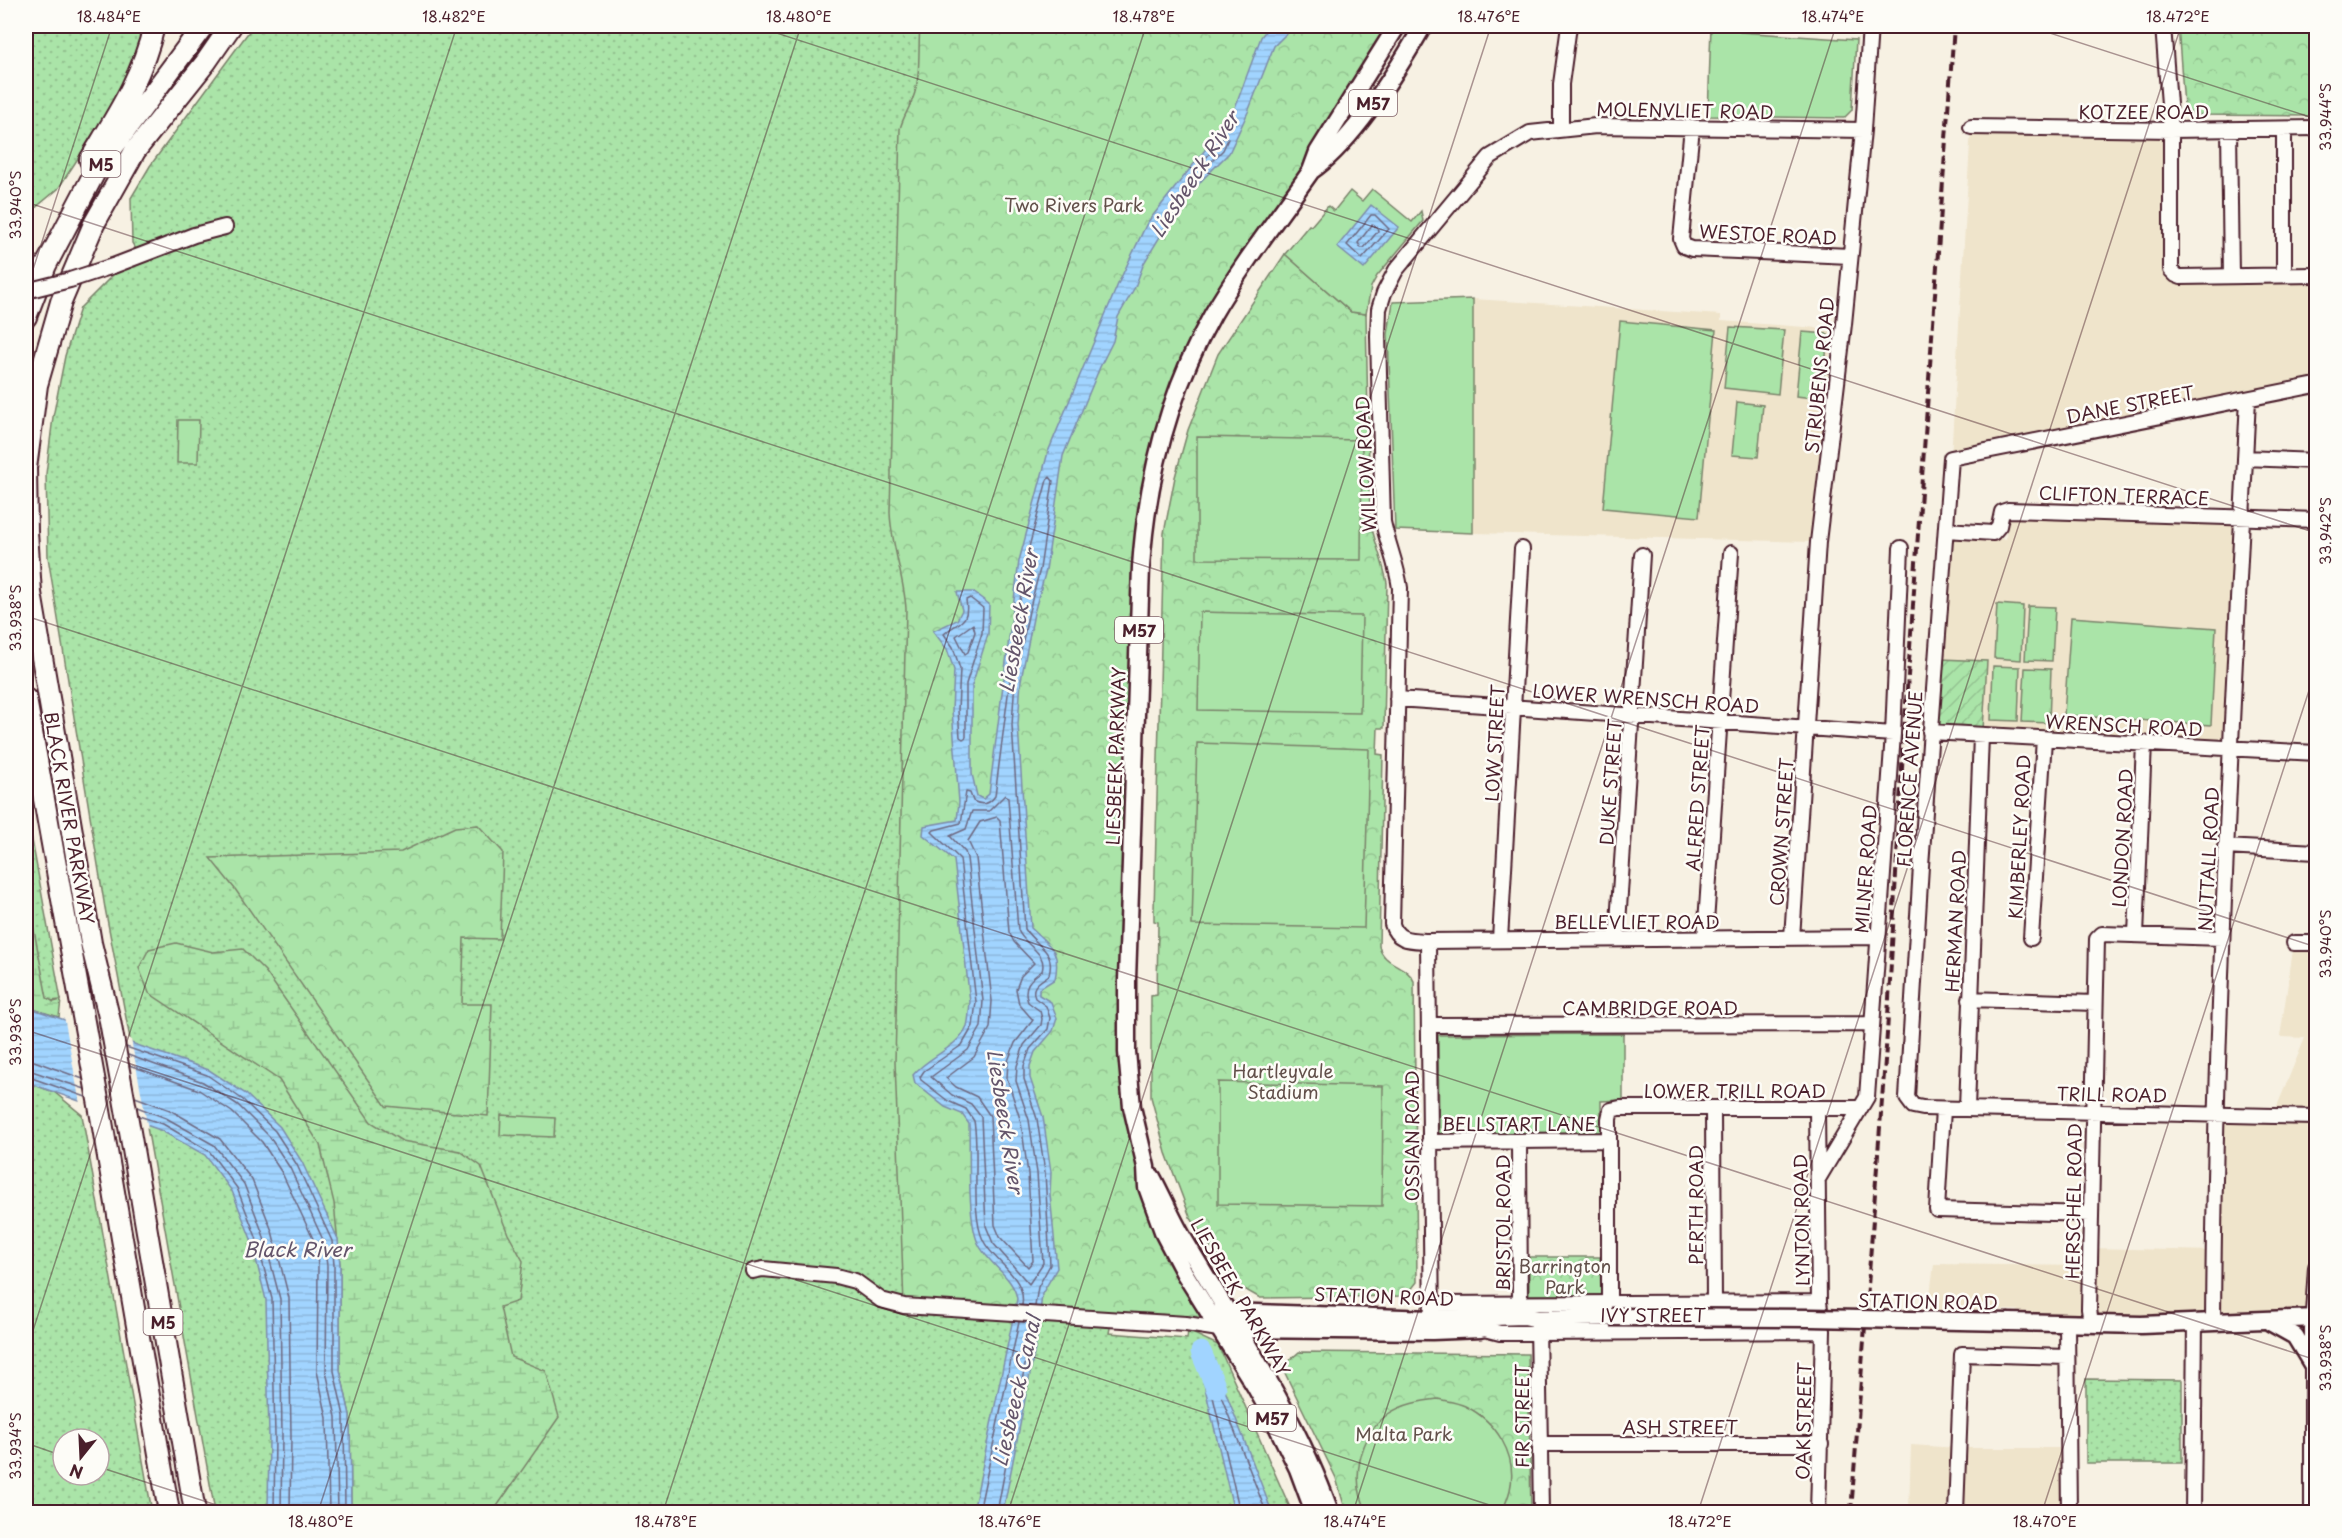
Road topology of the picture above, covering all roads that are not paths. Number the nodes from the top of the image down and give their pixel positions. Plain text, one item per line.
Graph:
1 (154, 26) edge
2 (203, 26) edge
3 (231, 26) edge
4 (242, 26) edge
5 (1397, 26) edge
6 (1423, 26) edge
7 (1569, 26) edge
8 (1870, 26) edge
9 (2163, 26) edge
10 (206, 62) junction
11 (1971, 127) dead end
12 (1692, 128) junction
13 (2316, 128) edge
14 (1561, 129) junction
15 (2229, 129) junction
16 (2284, 129) junction
17 (1863, 130) junction
18 (2170, 130) junction
19 (1510, 144) joint
20 (1311, 171) junction
21 (225, 227) dead end
22 (1850, 256) junction
23 (2316, 275) edge
24 (2231, 276) junction
25 (2284, 276) junction
26 (26, 291) edge
27 (26, 307) edge
28 (26, 317) edge
29 (2316, 385) edge
30 (2248, 399) junction
31 (1951, 458) joint
32 (2245, 458) junction
33 (2316, 461) edge
34 (2242, 517) junction
35 (2316, 520) edge
36 (1946, 530) junction
37 (1901, 548) dead end
38 (1522, 549) dead end
39 (1731, 553) dead end
40 (1642, 555) dead end
41 (26, 699) edge
42 (1397, 699) junction
43 (1514, 707) junction
44 (1632, 716) junction
45 (1720, 721) junction
46 (1806, 728) junction
47 (1930, 732) junction
48 (1893, 734) junction
49 (1982, 736) junction
50 (2044, 739) junction
51 (2144, 743) junction
52 (2232, 748) junction
53 (2316, 748) edge
54 (2225, 847) junction
55 (2316, 852) edge
56 (1397, 935) joint
57 (2136, 935) junction
58 (1878, 937) junction
59 (1705, 938) junction
60 (1792, 938) junction
61 (2031, 938) dead end
62 (2222, 938) junction
63 (1617, 939) junction
64 (1500, 940) junction
65 (1428, 941) junction
66 (2294, 943) dead end
67 (2316, 943) edge
68 (1970, 999) junction
69 (2095, 1003) junction
70 (1871, 1024) junction
71 (1429, 1026) junction
72 (1909, 1103) joint
73 (1817, 1108) junction
74 (1860, 1108) junction
75 (1966, 1108) junction
76 (1713, 1109) junction
77 (1943, 1109) junction
78 (2092, 1112) junction
79 (2216, 1114) junction
80 (2316, 1117) edge
81 (1609, 1140) junction
82 (1519, 1141) junction
83 (1429, 1142) junction
84 (1146, 1167) junction
85 (1818, 1179) junction
86 (2090, 1214) junction
87 (2316, 1267) edge
88 (753, 1271) dead end
89 (1714, 1302) junction
90 (1820, 1302) junction
91 (1520, 1304) junction
92 (1610, 1310) junction
93 (1228, 1312) junction
94 (1432, 1318) junction
95 (2314, 1318) edge
96 (2261, 1320) junction
97 (1214, 1322) junction
98 (2195, 1322) junction
99 (2213, 1322) junction
100 (2067, 1323) junction
101 (2091, 1323) junction
102 (1538, 1326) junction
103 (1238, 1329) junction
104 (1823, 1331) junction
105 (2067, 1357) junction
106 (2312, 1364) junction
107 (1539, 1444) junction
108 (1821, 1444) junction
109 (2315, 1460) edge
110 (169, 1512) edge
111 (195, 1512) edge
112 (1314, 1512) edge
113 (1330, 1512) edge
114 (1541, 1512) edge
115 (1818, 1512) edge
116 (1956, 1512) edge
117 (2069, 1512) edge
118 (2193, 1512) edge
119 (2312, 1512) edge

1 - 27 highway
2 - 28 highway, M5
3 - 10 highway, BLACK RIVER PARKWAY / M5
4 - 10 highway
5 - 20 main road, LIESBEEK PARKWAY / M57
6 - 20 main road, LIESBEEK PARKWAY / M57
7 - 14 street
8 - 17 street, STRUBENS ROAD
9 - 18 street
10 - 111 highway, BLACK RIVER PARKWAY / M5
11 - 18 street, KOTZEE ROAD
12 - 14 street, MOLENVLIET ROAD
12 - 17 street, MOLENVLIET ROAD
12 - 22 street, WESTOE ROAD
13 - 16 street, KOTZEE ROAD
14 - 19 street, MOLENVLIET ROAD
15 - 16 street, KOTZEE ROAD
15 - 18 street, KOTZEE ROAD
15 - 24 street
16 - 25 street
17 - 22 street, STRUBENS ROAD
18 - 24 street
19 - 42 street, WILLOW ROAD
20 - 84 main road, LIESBEEK PARKWAY / M57
21 - 26 street, bridge
22 - 46 street, STRUBENS ROAD
23 - 25 street
24 - 25 street
29 - 30 street, DANE STREET
30 - 31 street, DANE STREET
30 - 32 street, NUTTALL ROAD
31 - 36 street, FLORENCE AVENUE
32 - 33 street
32 - 34 street, NUTTALL ROAD
34 - 35 street, CLIFTON TERRACE
34 - 36 street, CLIFTON TERRACE
34 - 52 street, NUTTALL ROAD
36 - 47 street, FLORENCE AVENUE
37 - 48 street, MILNER ROAD
38 - 43 street, LOW STREET
39 - 45 street, ALFRED STREET
40 - 44 street, DUKE STREET
41 - 110 highway, BLACK RIVER PARKWAY / M5
42 - 43 street, LOWER WRENSCH ROAD
42 - 56 street, WILLOW ROAD
43 - 44 street, LOWER WRENSCH ROAD
43 - 64 street, LOW STREET
44 - 45 street, LOWER WRENSCH ROAD
44 - 63 street, DUKE STREET
45 - 46 street, LOWER WRENSCH ROAD
45 - 59 street, ALFRED STREET
46 - 48 street, LOWER WRENSCH ROAD
46 - 60 street, CROWN STREET
47 - 49 street, WRENSCH ROAD
47 - 72 street, FLORENCE AVENUE
48 - 58 street, MILNER ROAD
49 - 50 street, WRENSCH ROAD
49 - 68 street, HERMAN ROAD
50 - 51 street, WRENSCH ROAD
50 - 61 street, KIMBERLEY ROAD
51 - 52 street, WRENSCH ROAD
51 - 57 street, LONDON ROAD
52 - 53 street, WRENSCH ROAD
52 - 54 street, NUTTALL ROAD
54 - 55 street
54 - 62 street, NUTTALL ROAD
56 - 65 street, BELLEVLIET ROAD
57 - 62 street
57 - 69 street, HERSCHEL ROAD
58 - 60 street, BELLEVLIET ROAD
58 - 70 street, MILNER ROAD
59 - 60 street, BELLEVLIET ROAD
59 - 63 street, BELLEVLIET ROAD
62 - 79 street, NUTTALL ROAD
63 - 64 street, BELLEVLIET ROAD
64 - 65 street, BELLEVLIET ROAD
65 - 71 street, OSSIAN ROAD
66 - 67 street
68 - 69 street
68 - 75 street, HERMAN ROAD
69 - 78 street, HERSCHEL ROAD
70 - 71 street, CAMBRIDGE ROAD
70 - 74 street, MILNER ROAD
71 - 83 street, OSSIAN ROAD
72 - 77 street, TRILL ROAD
73 - 74 street, LOWER TRILL ROAD
73 - 76 street, LOWER TRILL ROAD
73 - 85 street, LYNTON ROAD
74 - 85 street, MILNER ROAD
75 - 77 street, TRILL ROAD
75 - 78 street, TRILL ROAD
76 - 81 street, LOWER TRILL ROAD
76 - 89 street, PERTH ROAD
77 - 86 street
78 - 79 street, TRILL ROAD
78 - 86 street, HERSCHEL ROAD
79 - 80 street, TRILL ROAD
79 - 99 street, NUTTALL ROAD
81 - 82 street, BELLSTART LANE
81 - 92 street
82 - 83 street, BELLSTART LANE
82 - 91 street, BRISTOL ROAD
83 - 94 street, OSSIAN ROAD
84 - 93 main road, LIESBEEK PARKWAY / M57
84 - 97 main road, LIESBEEK PARKWAY / M57
85 - 90 street, LYNTON ROAD
86 - 101 street, HERSCHEL ROAD
87 - 95 street
88 - 97 street
89 - 90 street
89 - 92 street
90 - 104 street, LYNTON ROAD
91 - 92 street
91 - 94 street
92 - 100 main road, STATION ROAD, bridge
92 - 102 main road, STATION ROAD
93 - 94 main road, STATION ROAD
93 - 97 main road, STATION ROAD
93 - 103 main road, LIESBEEK PARKWAY / M57
94 - 102 main road, STATION ROAD
94 - 102 main road, STATION ROAD
94 - 103 main road, STATION ROAD
95 - 96 main road, STATION ROAD
95 - 106 street
96 - 99 main road, STATION ROAD
96 - 106 main road
97 - 103 main road, STATION ROAD
97 - 112 main road, LIESBEEK PARKWAY / M57
98 - 99 main road, STATION ROAD
98 - 101 main road, STATION ROAD
98 - 118 street
100 - 101 main road, STATION ROAD
100 - 105 street
102 - 104 street, IVY STREET
102 - 107 street, FIR STREET
103 - 113 main road, LIESBEEK PARKWAY / M57
104 - 108 street, OAK STREET
105 - 116 street
105 - 117 street
106 - 109 street
107 - 108 street, ASH STREET
107 - 114 street, FIR STREET
108 - 115 street, OAK STREET
109 - 119 street

